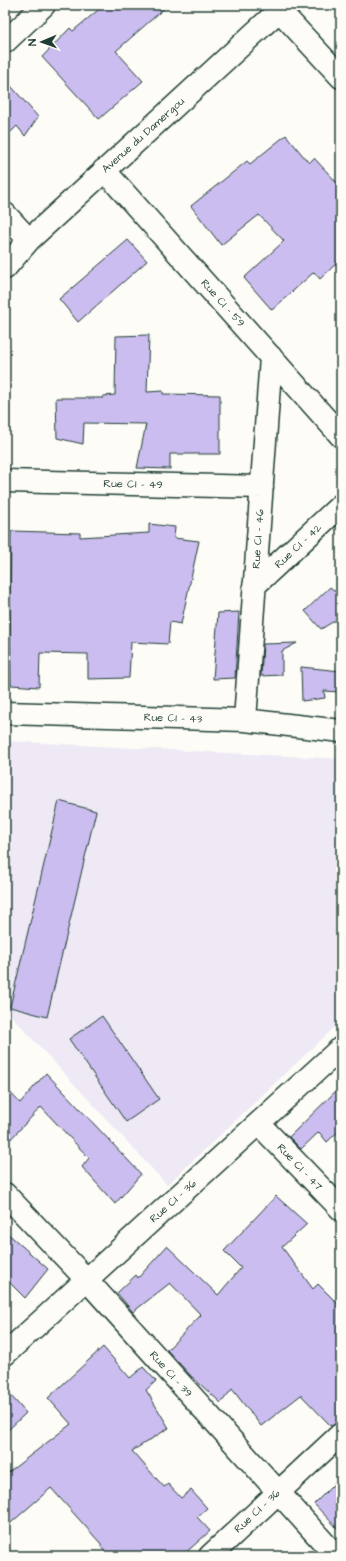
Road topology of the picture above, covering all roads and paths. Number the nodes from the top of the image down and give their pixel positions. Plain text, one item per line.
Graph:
1 (44, 5) edge
2 (282, 8) edge
3 (5, 42) edge
4 (341, 77) edge
5 (104, 170) junction
6 (5, 214) edge
7 (29, 240) junction
8 (5, 268) edge
9 (271, 357) junction
10 (341, 436) edge
11 (5, 481) edge
12 (262, 487) junction
13 (341, 506) edge
14 (254, 586) junction
15 (5, 713) edge
16 (245, 720) junction
17 (341, 731) edge
18 (341, 1048) edge
19 (259, 1124) junction
20 (5, 1194) edge
21 (341, 1209) edge
22 (86, 1279) junction
23 (5, 1354) edge
24 (341, 1434) edge
25 (277, 1492) junction
26 (210, 1556) edge
27 (336, 1556) edge

1 - 3 street
2 - 4 street
2 - 5 street, Avenue du Damergou
5 - 7 street, Avenue du Damergou
5 - 9 street, Rue CI - 59
6 - 7 street
7 - 8 street, Avenue du Damergou
9 - 10 street, Rue CI - 59
9 - 12 street, Rue CI - 46
11 - 12 street, Rue CI - 49
12 - 14 street, Rue CI - 46
13 - 14 street, Rue CI - 42
14 - 16 street, Rue CI - 46
15 - 16 street, Rue CI - 43
16 - 17 street, Rue CI - 43
18 - 19 street, Rue CI - 36
19 - 21 street, Rue CI - 47
19 - 22 street, Rue CI - 36
20 - 22 street, Rue CI - 39
22 - 23 street, Rue CI - 36
22 - 25 street, Rue CI - 39
24 - 25 street, Rue CI - 36
25 - 26 street, Rue CI - 36
25 - 27 street, Rue CI - 39

